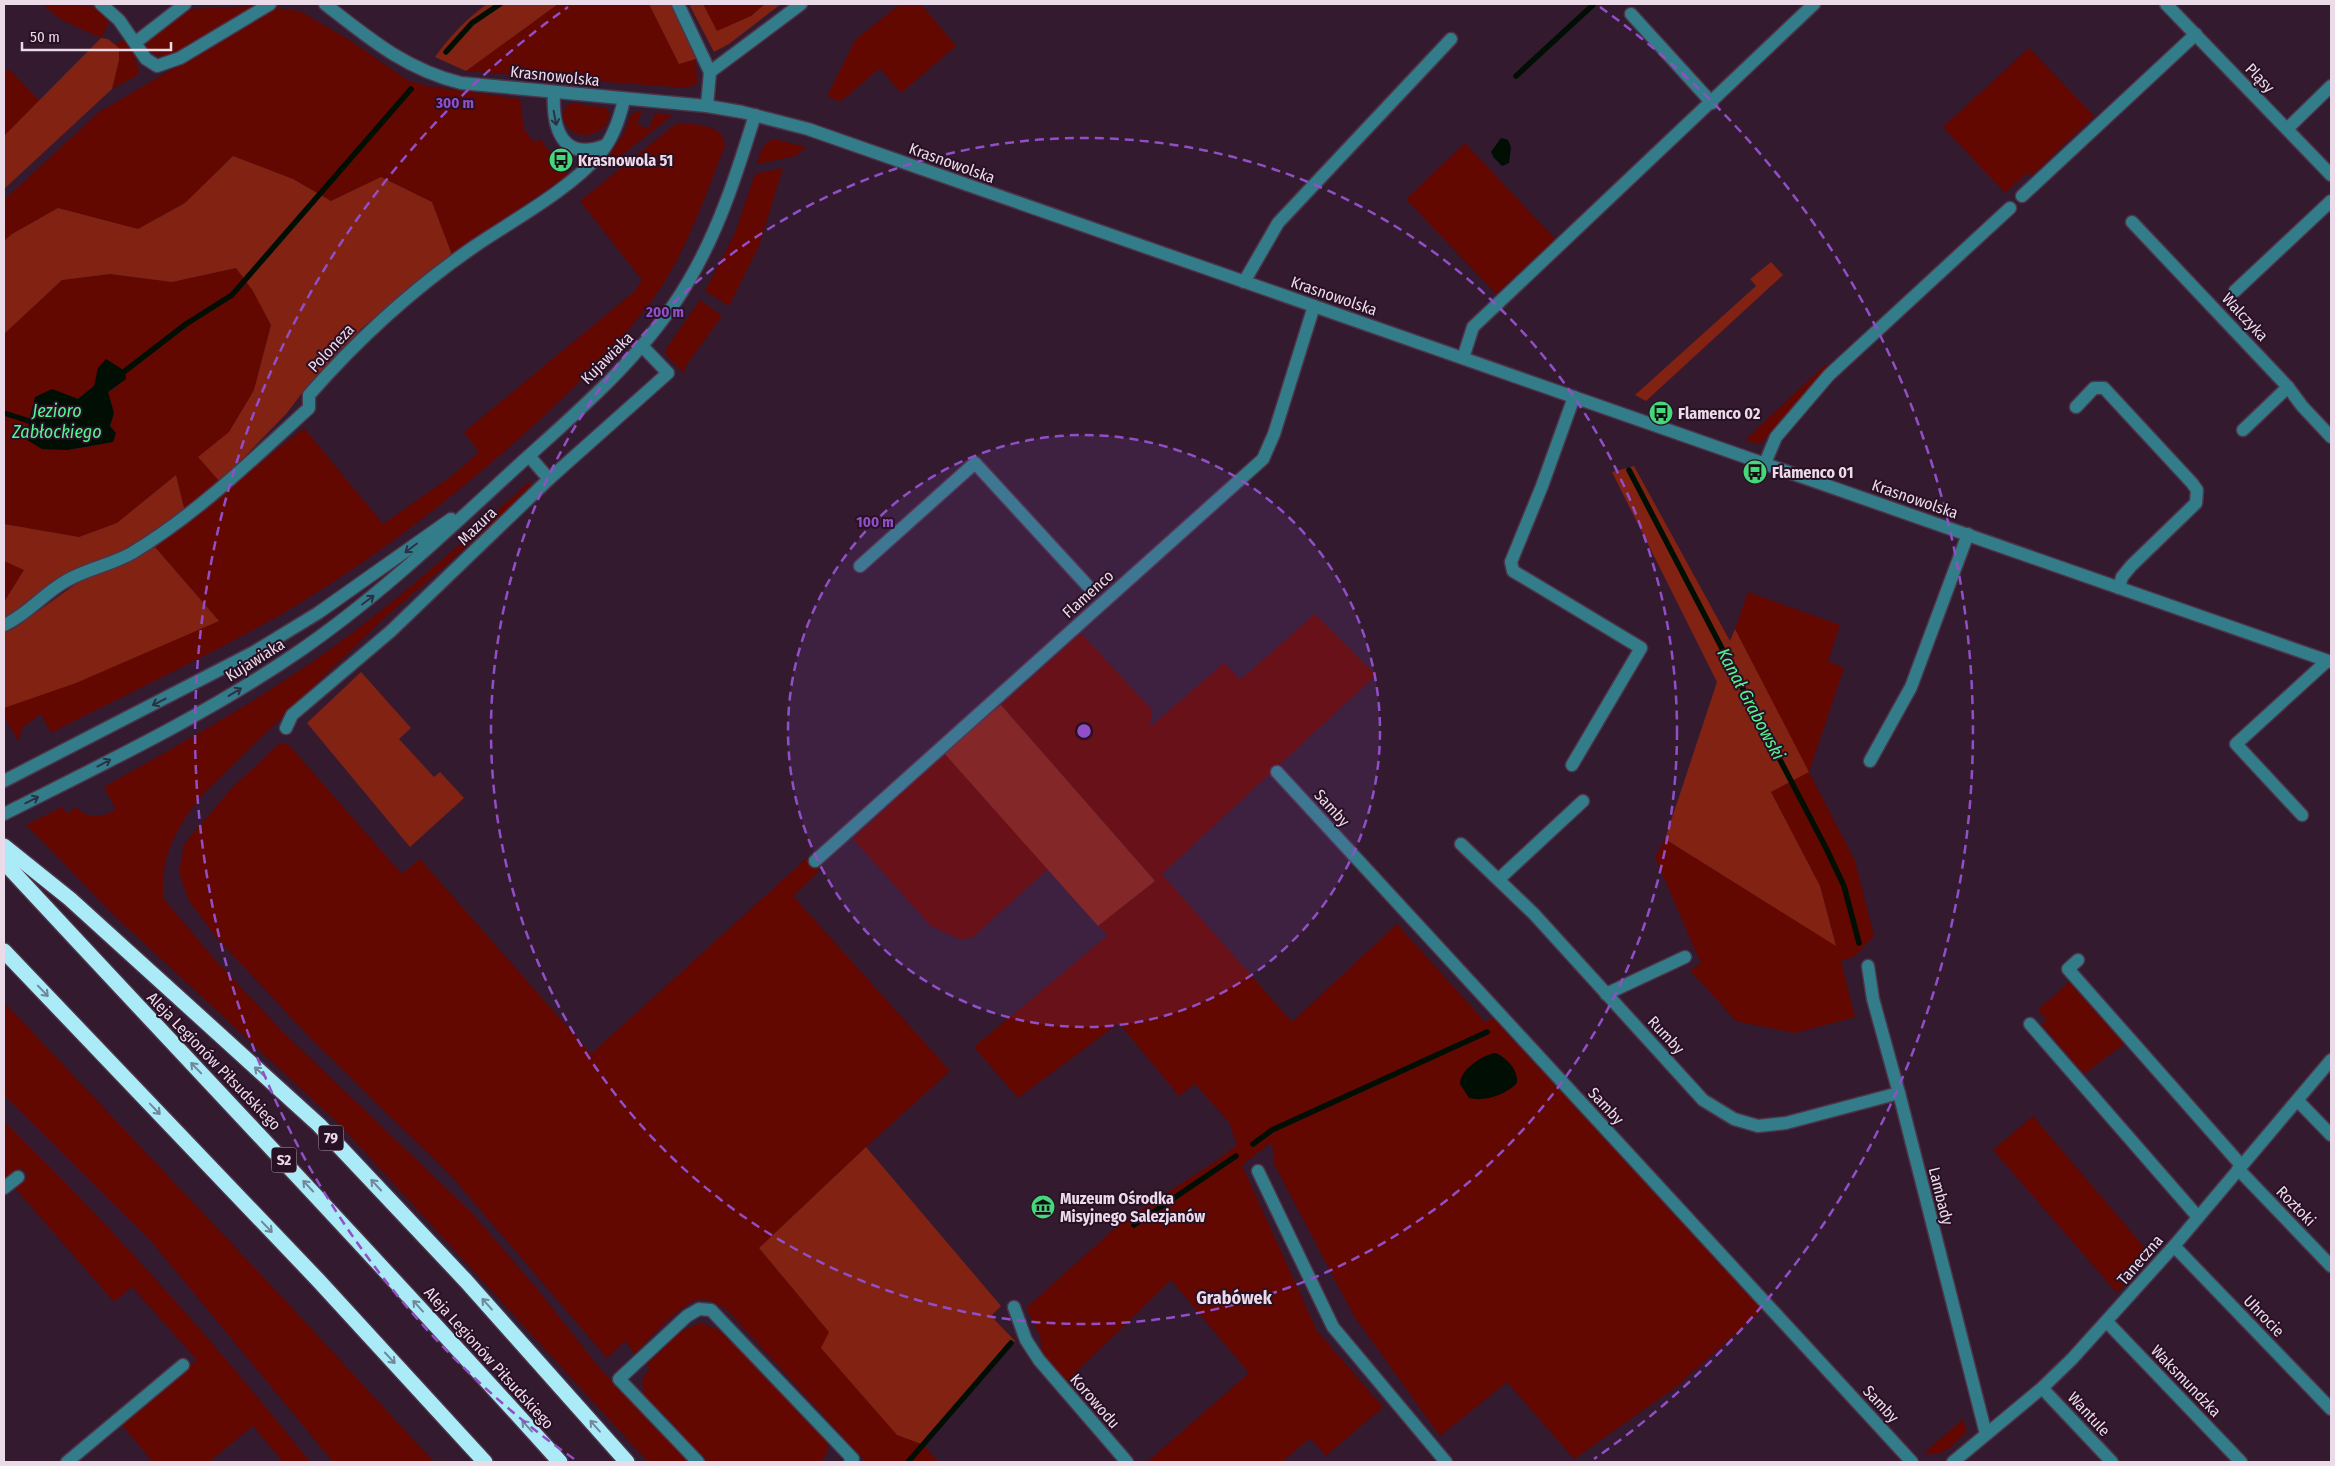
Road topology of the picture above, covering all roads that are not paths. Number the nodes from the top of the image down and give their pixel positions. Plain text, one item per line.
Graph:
1 (102, 4) edge
2 (185, 4) edge
3 (192, 4) edge
4 (270, 4) edge
5 (325, 4) edge
6 (678, 4) edge
7 (800, 4) edge
8 (1814, 4) edge
9 (2166, 4) edge
10 (1631, 14) dead end
11 (2196, 34) junction
12 (1451, 39) dead end
13 (136, 42) junction
14 (710, 72) junction
15 (2331, 86) edge
16 (554, 92) junction
17 (624, 99) junction
18 (1712, 103) junction
19 (707, 106) junction
20 (754, 115) junction
21 (2287, 129) junction
22 (606, 145) junction
23 (2331, 175) edge
24 (2022, 196) dead end
25 (2331, 201) edge
26 (2010, 208) dead end
27 (2132, 222) dead end
28 (1244, 282) junction
29 (2235, 291) dead end
30 (1314, 306) junction
31 (643, 346) junction
32 (1463, 358) junction
33 (2288, 386) junction
34 (1574, 397) junction
35 (2076, 407) dead end
36 (2243, 430) dead end
37 (2331, 438) edge
38 (529, 456) junction
39 (1765, 464) junction
40 (549, 479) junction
41 (493, 489) junction
42 (1968, 534) junction
43 (860, 566) dead end
44 (1087, 585) dead end
45 (2119, 588) junction
46 (4, 625) edge
47 (2329, 661) edge
48 (286, 728) dead end
49 (1870, 761) dead end
50 (1572, 765) dead end
51 (1277, 772) dead end
52 (4, 781) edge
53 (1583, 800) dead end
54 (4, 814) edge
55 (2302, 815) dead end
56 (1461, 844) dead end
57 (4, 846) edge
58 (819, 854) dead end
59 (4, 862) edge
60 (1499, 879) junction
61 (4, 951) edge
62 (1685, 957) dead end
63 (2078, 960) dead end
64 (1868, 966) dead end
65 (1606, 994) junction
66 (2030, 1024) dead end
67 (2331, 1060) edge
68 (1899, 1094) junction
69 (2298, 1100) junction
70 (2331, 1135) edge
71 (2239, 1167) junction
72 (1258, 1171) dead end
73 (18, 1177) dead end
74 (4, 1188) edge
75 (2198, 1217) junction
76 (2174, 1246) junction
77 (2331, 1266) edge
78 (1014, 1307) dead end
79 (2107, 1322) junction
80 (183, 1365) dead end
81 (2042, 1388) junction
82 (2331, 1409) edge
83 (1986, 1434) junction
84 (67, 1462) edge
85 (485, 1462) edge
86 (560, 1462) edge
87 (627, 1462) edge
88 (698, 1462) edge
89 (850, 1462) edge
90 (1127, 1462) edge
91 (1446, 1462) edge
92 (1912, 1462) edge
93 (1953, 1462) edge
94 (2112, 1462) edge
95 (2241, 1462) edge

1 - 13 street
2 - 3 street
2 - 13 street
4 - 13 street
5 - 16 street, Krasnowolska
6 - 14 street
7 - 14 street
8 - 18 street
9 - 11 street, Pląsy
10 - 18 street
11 - 21 street, Pląsy
11 - 24 street
12 - 28 street
14 - 19 street
15 - 21 street
16 - 17 street, Krasnowolska
16 -> 22 street
17 - 19 street, Krasnowolska
17 - 22 street, Poloneza
18 - 32 street
19 - 20 street, Krasnowolska
20 - 28 street, Krasnowolska
20 - 31 street, Kujawiaka
21 - 23 street, Pląsy
22 - 46 street, Poloneza
25 - 29 street
26 - 39 street
27 - 33 street, Walczyka
28 - 30 street, Krasnowolska
30 - 32 street, Krasnowolska
30 - 58 street, Flamenco
31 - 38 street, Kujawiaka
31 - 40 street, Mazura
32 - 34 street, Krasnowolska
33 - 36 street
33 - 37 street, Walczyka
34 - 39 street, Krasnowolska
34 - 50 street
35 - 45 street
38 - 40 street
38 - 41 street, Kujawiaka
39 - 42 street, Krasnowolska
40 - 48 street, Mazura
41 -> 52 street, Kujawiaka
54 -> 41 street, Kujawiaka
42 - 45 street, Krasnowolska
42 - 49 street
43 - 44 street
45 - 47 street, Krasnowolska
47 - 55 street
51 - 92 street, Samby
53 - 60 street
56 - 60 street, Rumby
87 -> 57 highway, 79
86 -> 59 highway, Aleja Legionów Piłsudskiego / S2
60 - 65 street, Rumby
61 -> 85 highway
62 - 65 street
63 - 71 street, Roztoki
64 - 68 street, Lambady
65 - 68 street, Rumby
66 - 75 street
67 - 69 street, Taneczna
68 - 83 street, Lambady
69 - 70 street
69 - 71 street, Taneczna
71 - 75 street, Taneczna
71 - 77 street, Roztoki
72 - 91 street
73 - 74 street
75 - 76 street, Taneczna
76 - 79 street, Taneczna
76 - 82 street, Uhrocie
78 - 90 street, Korowodu
79 - 81 street, Taneczna
79 - 95 street, Waksmundzka
80 - 84 street
81 - 83 street, Taneczna
81 - 94 street, Wantule
83 - 93 street, Taneczna
88 - 89 street

